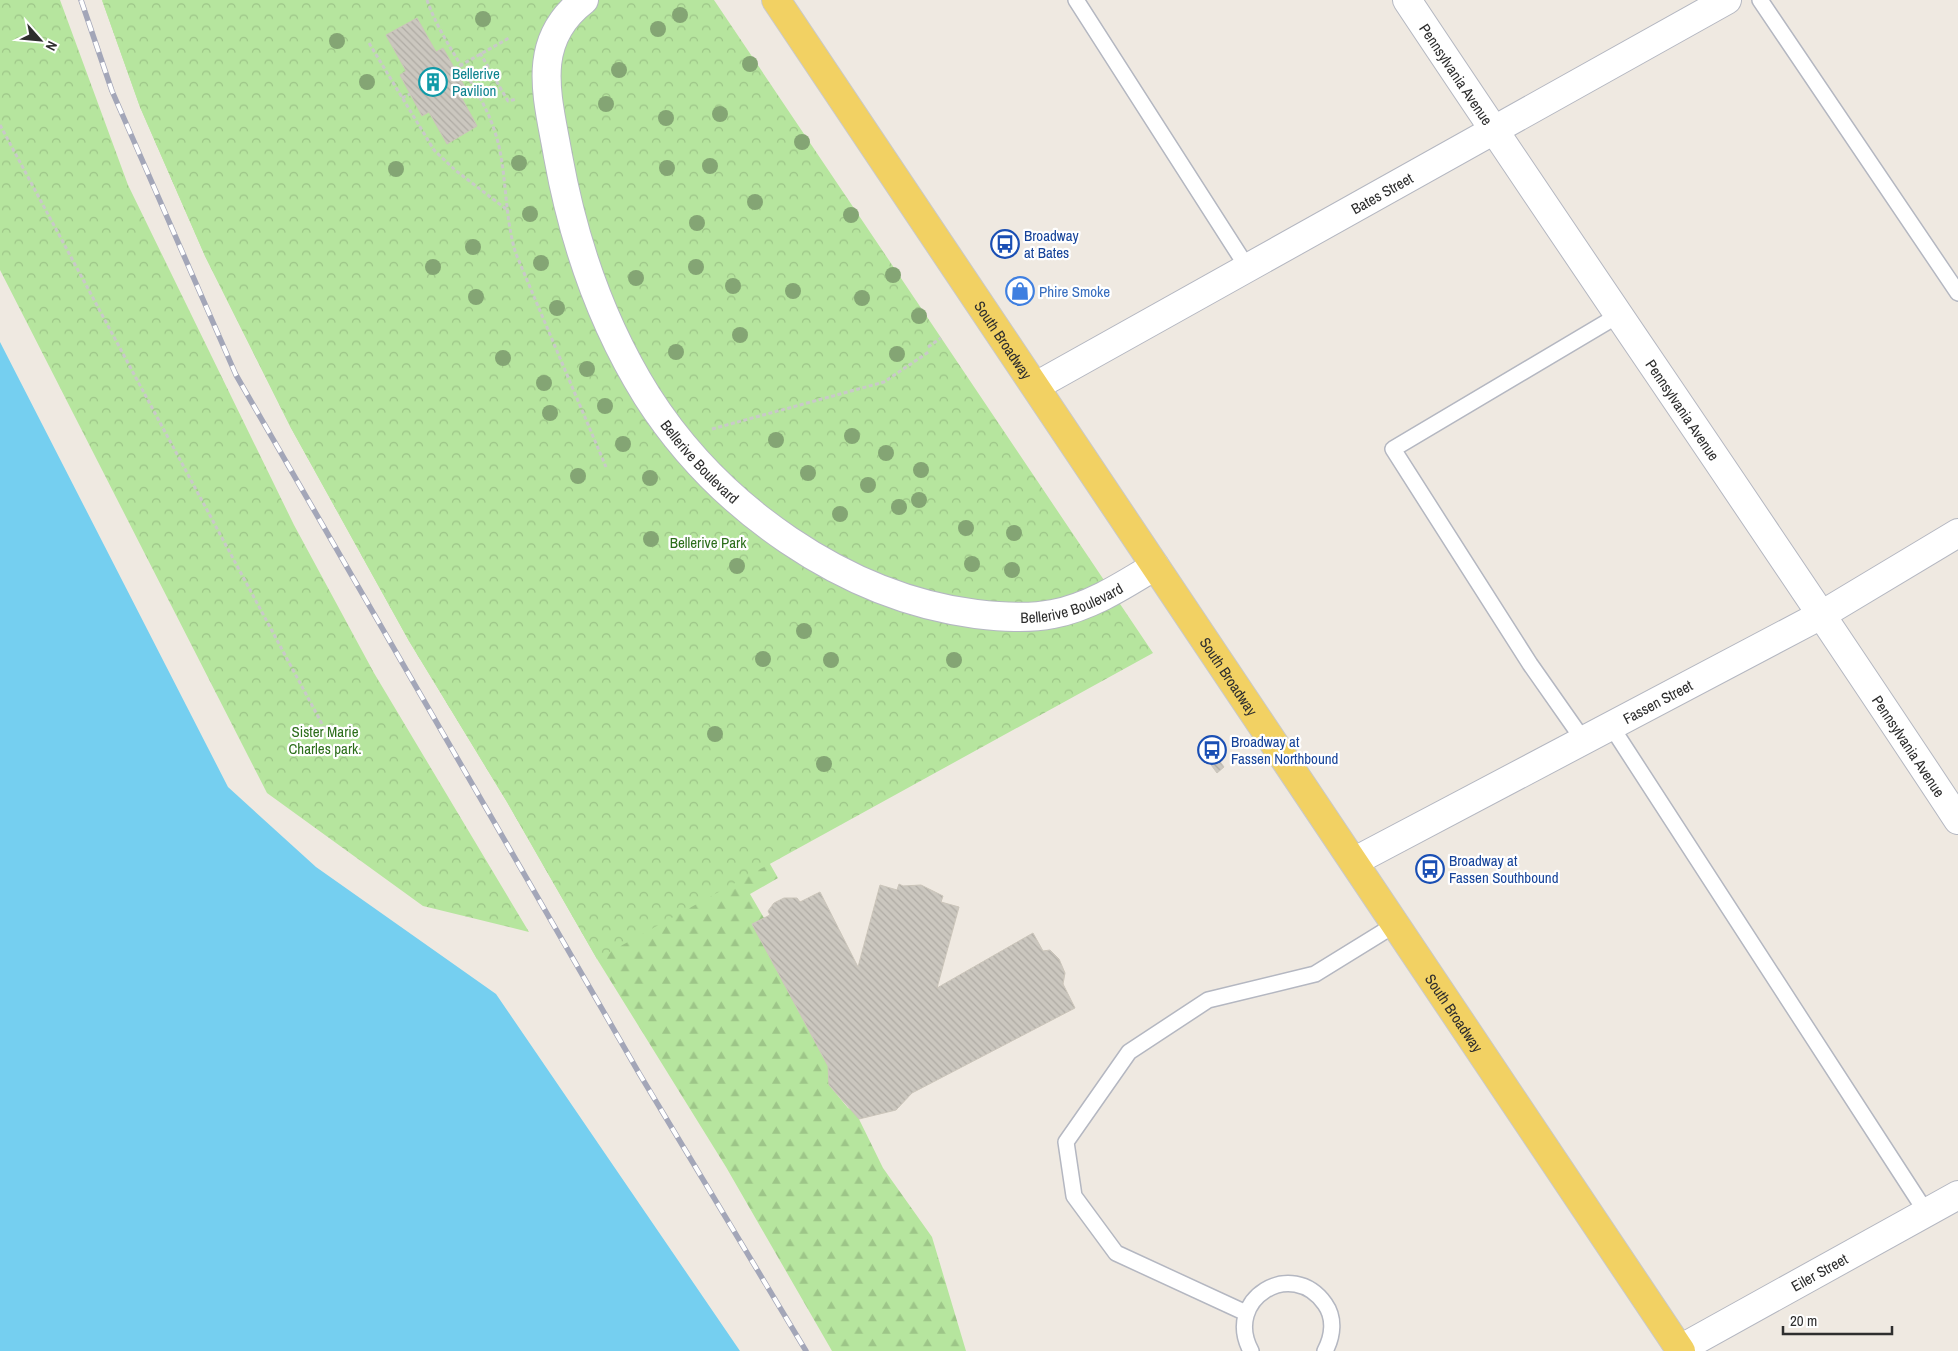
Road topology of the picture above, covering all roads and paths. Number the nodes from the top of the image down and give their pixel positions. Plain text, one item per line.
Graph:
1 (427, 0) edge
2 (584, 0) edge
3 (776, 0) edge
4 (1076, 0) edge
5 (1407, 0) edge
6 (1727, 0) edge
7 (1760, 0) edge
8 (508, 38) dead end
9 (369, 43) dead end
10 (480, 53) junction
11 (461, 65) junction
12 (454, 69) dead end
13 (410, 94) dead end
14 (402, 98) junction
15 (520, 99) dead end
16 (0, 125) edge
17 (1493, 130) junction
18 (506, 209) junction
19 (1247, 267) junction
20 (1958, 293) edge
21 (1618, 316) junction
22 (941, 338) dead end
23 (928, 347) dead end
24 (930, 351) dead end
25 (1036, 386) junction
26 (678, 439) junction
27 (606, 467) dead end
28 (1958, 533) edge
29 (1155, 566) junction
30 (1823, 614) junction
31 (1611, 726) junction
32 (328, 735) dead end
33 (1584, 741) junction
34 (1958, 820) edge
35 (1355, 861) junction
36 (1396, 924) junction
37 (1958, 1195) edge
38 (1926, 1212) junction
39 (1246, 1313) junction
40 (1680, 1350) edge
41 (1251, 1351) edge
42 (1325, 1351) edge

1 - 11 path
2 - 26 street, Bellerive Boulevard
3 - 25 main road, South Broadway
4 - 19 lane
5 - 17 street, Pennsylvania Avenue
6 - 17 street, Bates Street
7 - 20 lane
8 - 10 path
9 - 14 path
10 - 11 path
10 - 15 path
11 - 12 path
11 - 18 path
13 - 14 path
14 - 18 path
16 - 32 path
17 - 19 street, Bates Street
17 - 21 street, Pennsylvania Avenue
18 - 27 path
19 - 25 street, Bates Street
21 - 30 street, Pennsylvania Avenue
21 - 33 lane
22 - 23 path
24 - 26 path
25 - 29 main road, South Broadway
26 - 29 street, Bellerive Boulevard
28 - 30 street, Fassen Street
29 - 35 main road, South Broadway
30 - 31 street, Fassen Street
30 - 34 street, Pennsylvania Avenue
31 - 33 street, Fassen Street
31 - 38 lane
33 - 35 street, Fassen Street
35 - 36 main road, South Broadway
36 - 39 lane
36 - 40 main road, South Broadway
37 - 38 street, Eiler Street
38 - 40 street, Eiler Street
39 - 41 lane
39 - 42 lane

